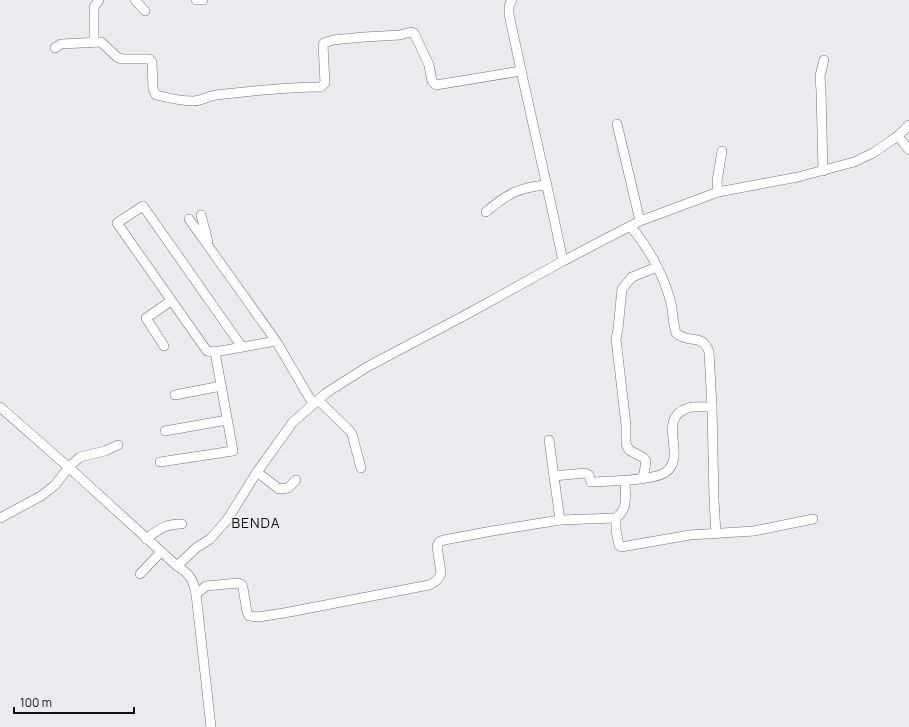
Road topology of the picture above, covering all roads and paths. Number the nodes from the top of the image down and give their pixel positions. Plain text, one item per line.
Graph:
1 (99, 0) edge
2 (135, 0) edge
3 (196, 0) edge
4 (203, 0) edge
5 (512, 0) edge
6 (145, 11) dead end
7 (94, 42) junction
8 (55, 48) dead end
9 (824, 60) dead end
10 (521, 71) junction
11 (617, 124) dead end
12 (909, 125) edge
13 (898, 136) junction
14 (909, 150) edge
15 (722, 151) dead end
16 (823, 171) junction
17 (548, 185) junction
18 (718, 192) junction
19 (486, 212) dead end
20 (201, 215) dead end
21 (189, 219) dead end
22 (640, 221) junction
23 (631, 227) junction
24 (209, 247) junction
25 (563, 261) junction
26 (657, 267) junction
27 (171, 301) junction
28 (276, 341) junction
29 (164, 346) dead end
30 (242, 347) junction
31 (215, 352) junction
32 (221, 386) junction
33 (175, 395) dead end
34 (316, 402) junction
35 (0, 407) edge
36 (712, 407) junction
37 (227, 420) junction
38 (165, 431) dead end
39 (549, 440) dead end
40 (118, 445) dead end
41 (160, 462) dead end
42 (69, 467) junction
43 (361, 468) dead end
44 (257, 472) junction
45 (554, 476) junction
46 (641, 478) junction
47 (296, 480) dead end
48 (625, 481) junction
49 (0, 518) edge
50 (616, 518) junction
51 (813, 519) dead end
52 (560, 520) junction
53 (182, 524) dead end
54 (716, 534) junction
55 (146, 539) junction
56 (161, 552) junction
57 (177, 566) junction
58 (140, 574) dead end
59 (196, 594) junction
60 (211, 727) edge

1 - 7 street
2 - 6 street
3 - 4 street
5 - 10 street
7 - 8 street
7 - 10 street
9 - 16 street
10 - 17 street
11 - 22 street
12 - 13 street
13 - 14 street
13 - 16 street
15 - 18 street
16 - 18 street
17 - 19 street
17 - 25 street
18 - 22 street
20 - 24 street
21 - 24 street
22 - 23 street
23 - 25 street
23 - 26 street
24 - 28 street
25 - 34 street
26 - 36 street
26 - 46 street
27 - 29 street
27 - 30 street
27 - 31 street
28 - 30 street
28 - 34 street
30 - 31 street
31 - 32 street
32 - 33 street
32 - 37 street
34 - 43 street
34 - 44 street
35 - 42 street
36 - 46 street
36 - 54 street
37 - 38 street
37 - 41 street
39 - 45 street
40 - 42 street
42 - 49 street
42 - 55 street
44 - 47 street
44 - 57 street
45 - 48 street
45 - 52 street
46 - 48 street
48 - 50 street
50 - 52 street
50 - 54 street
51 - 54 street
52 - 59 street
53 - 55 street
55 - 56 street
56 - 57 street
56 - 58 street
57 - 59 street
59 - 60 street

